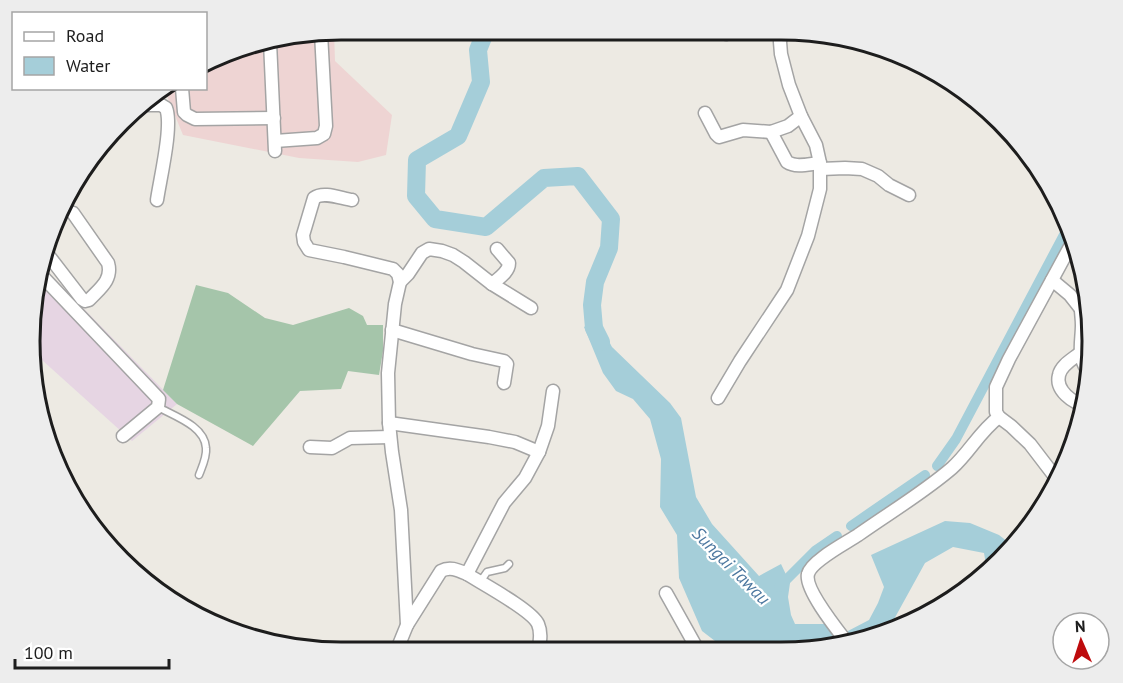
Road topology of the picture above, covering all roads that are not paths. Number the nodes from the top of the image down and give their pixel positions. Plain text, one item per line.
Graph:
1 (780, 40) edge
2 (321, 41) edge
3 (270, 49) edge
4 (182, 90) edge
5 (157, 104) edge
6 (705, 113) dead end
7 (801, 116) junction
8 (273, 118) junction
9 (771, 132) junction
10 (820, 166) junction
11 (909, 195) dead end
12 (157, 200) dead end
13 (352, 200) dead end
14 (73, 213) dead end
15 (496, 249) dead end
16 (1068, 250) edge
17 (52, 260) edge
18 (1052, 280) junction
19 (47, 281) edge
20 (400, 282) junction
21 (492, 284) junction
22 (1080, 303) edge
23 (531, 308) dead end
24 (392, 330) junction
25 (1082, 332) edge
26 (1080, 353) junction
27 (1082, 362) edge
28 (504, 383) dead end
29 (553, 391) dead end
30 (718, 398) dead end
31 (1076, 403) edge
32 (158, 407) junction
33 (999, 417) junction
34 (389, 423) junction
35 (123, 436) dead end
36 (390, 437) junction
37 (310, 447) dead end
38 (539, 452) junction
39 (1052, 473) edge
40 (199, 475) dead end
41 (509, 564) dead end
42 (466, 574) junction
43 (480, 582) junction
44 (666, 593) dead end
45 (407, 625) junction
46 (842, 636) edge
47 (400, 642) edge
48 (539, 642) edge
49 (693, 642) edge

1 - 7 street
2 - 8 street
3 - 8 street
4 - 8 street
5 - 12 street
6 - 9 street
7 - 9 street
7 - 10 street
9 - 10 street
10 - 11 street
10 - 30 street
13 - 20 street
14 - 17 street
15 - 21 street
16 - 18 street
18 - 22 street
18 - 33 street
19 - 32 street
20 - 21 street
20 - 24 street
21 - 23 street
24 - 28 street
24 - 34 street
25 - 26 street
26 - 27 street
26 - 31 street
29 - 38 street
32 - 35 street
32 - 40 lane
33 - 39 street
33 - 46 street
34 - 36 street
34 - 38 street
36 - 37 street
36 - 45 street
38 - 42 street
41 - 43 lane
42 - 43 street
42 - 45 street
43 - 48 street
44 - 49 street
45 - 47 street

